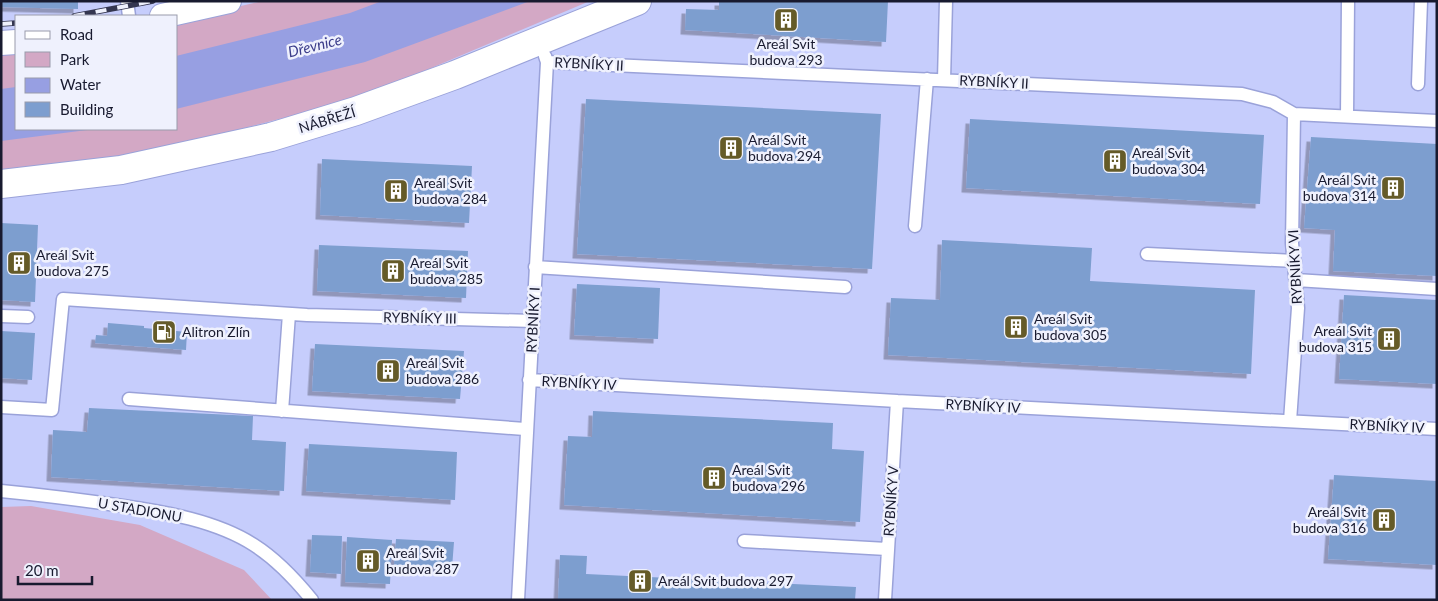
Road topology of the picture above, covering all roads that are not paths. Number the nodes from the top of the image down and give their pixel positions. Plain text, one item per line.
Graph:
1 (127, 1) edge
2 (229, 1) edge
3 (637, 1) edge
4 (946, 1) edge
5 (1348, 1) edge
6 (1421, 1) edge
7 (129, 15) edge
8 (166, 15) edge
9 (15, 42) edge
10 (1, 43) edge
11 (544, 51) junction
12 (927, 79) junction
13 (944, 80) junction
14 (1418, 84) dead end
15 (1294, 114) junction
16 (1346, 116) junction
17 (1437, 121) edge
18 (1, 184) edge
19 (915, 226) dead end
20 (1147, 254) dead end
21 (1295, 261) junction
22 (536, 267) junction
23 (1296, 280) junction
24 (845, 287) dead end
25 (1437, 289) edge
26 (289, 314) junction
27 (1, 316) edge
28 (28, 317) dead end
29 (533, 321) junction
30 (529, 380) junction
31 (129, 399) dead end
32 (897, 402) junction
33 (1, 407) edge
34 (282, 411) junction
35 (1290, 421) junction
36 (525, 428) junction
37 (1437, 429) edge
38 (1, 491) edge
39 (744, 541) dead end
40 (887, 549) junction
41 (312, 600) edge
42 (518, 600) edge
43 (885, 600) edge

1 - 7 lane
2 - 8 street
3 - 11 street, NÁBŘEŽÍ
4 - 13 lane
5 - 16 lane
6 - 14 lane
9 - 10 street
11 - 12 lane, RYBNÍKY II
11 - 18 street, NÁBŘEŽÍ
11 - 22 lane, RYBNÍKY I
12 - 13 lane, RYBNÍKY II
12 - 19 lane
13 - 15 lane, RYBNÍKY II
15 - 16 lane, RYBNÍKY II
15 - 21 lane, RYBNÍKY VI
16 - 17 lane, RYBNÍKY II
20 - 21 lane
21 - 23 lane, RYBNÍKY VI
22 - 24 lane
22 - 29 lane, RYBNÍKY I
23 - 25 lane
23 - 35 lane, RYBNÍKY VI
26 - 29 lane, RYBNÍKY III
26 - 33 lane, RYBNÍKY III
26 - 34 lane
27 - 28 lane
29 - 30 lane, RYBNÍKY I
30 - 32 lane, RYBNÍKY IV
30 - 36 lane, RYBNÍKY I
31 - 34 lane
32 - 35 lane, RYBNÍKY IV
32 - 40 lane, RYBNÍKY V
34 - 36 lane
35 - 37 lane, RYBNÍKY IV
36 - 42 lane, RYBNÍKY I
38 - 41 lane, U STADIONU
39 - 40 lane
40 - 43 lane, RYBNÍKY V

